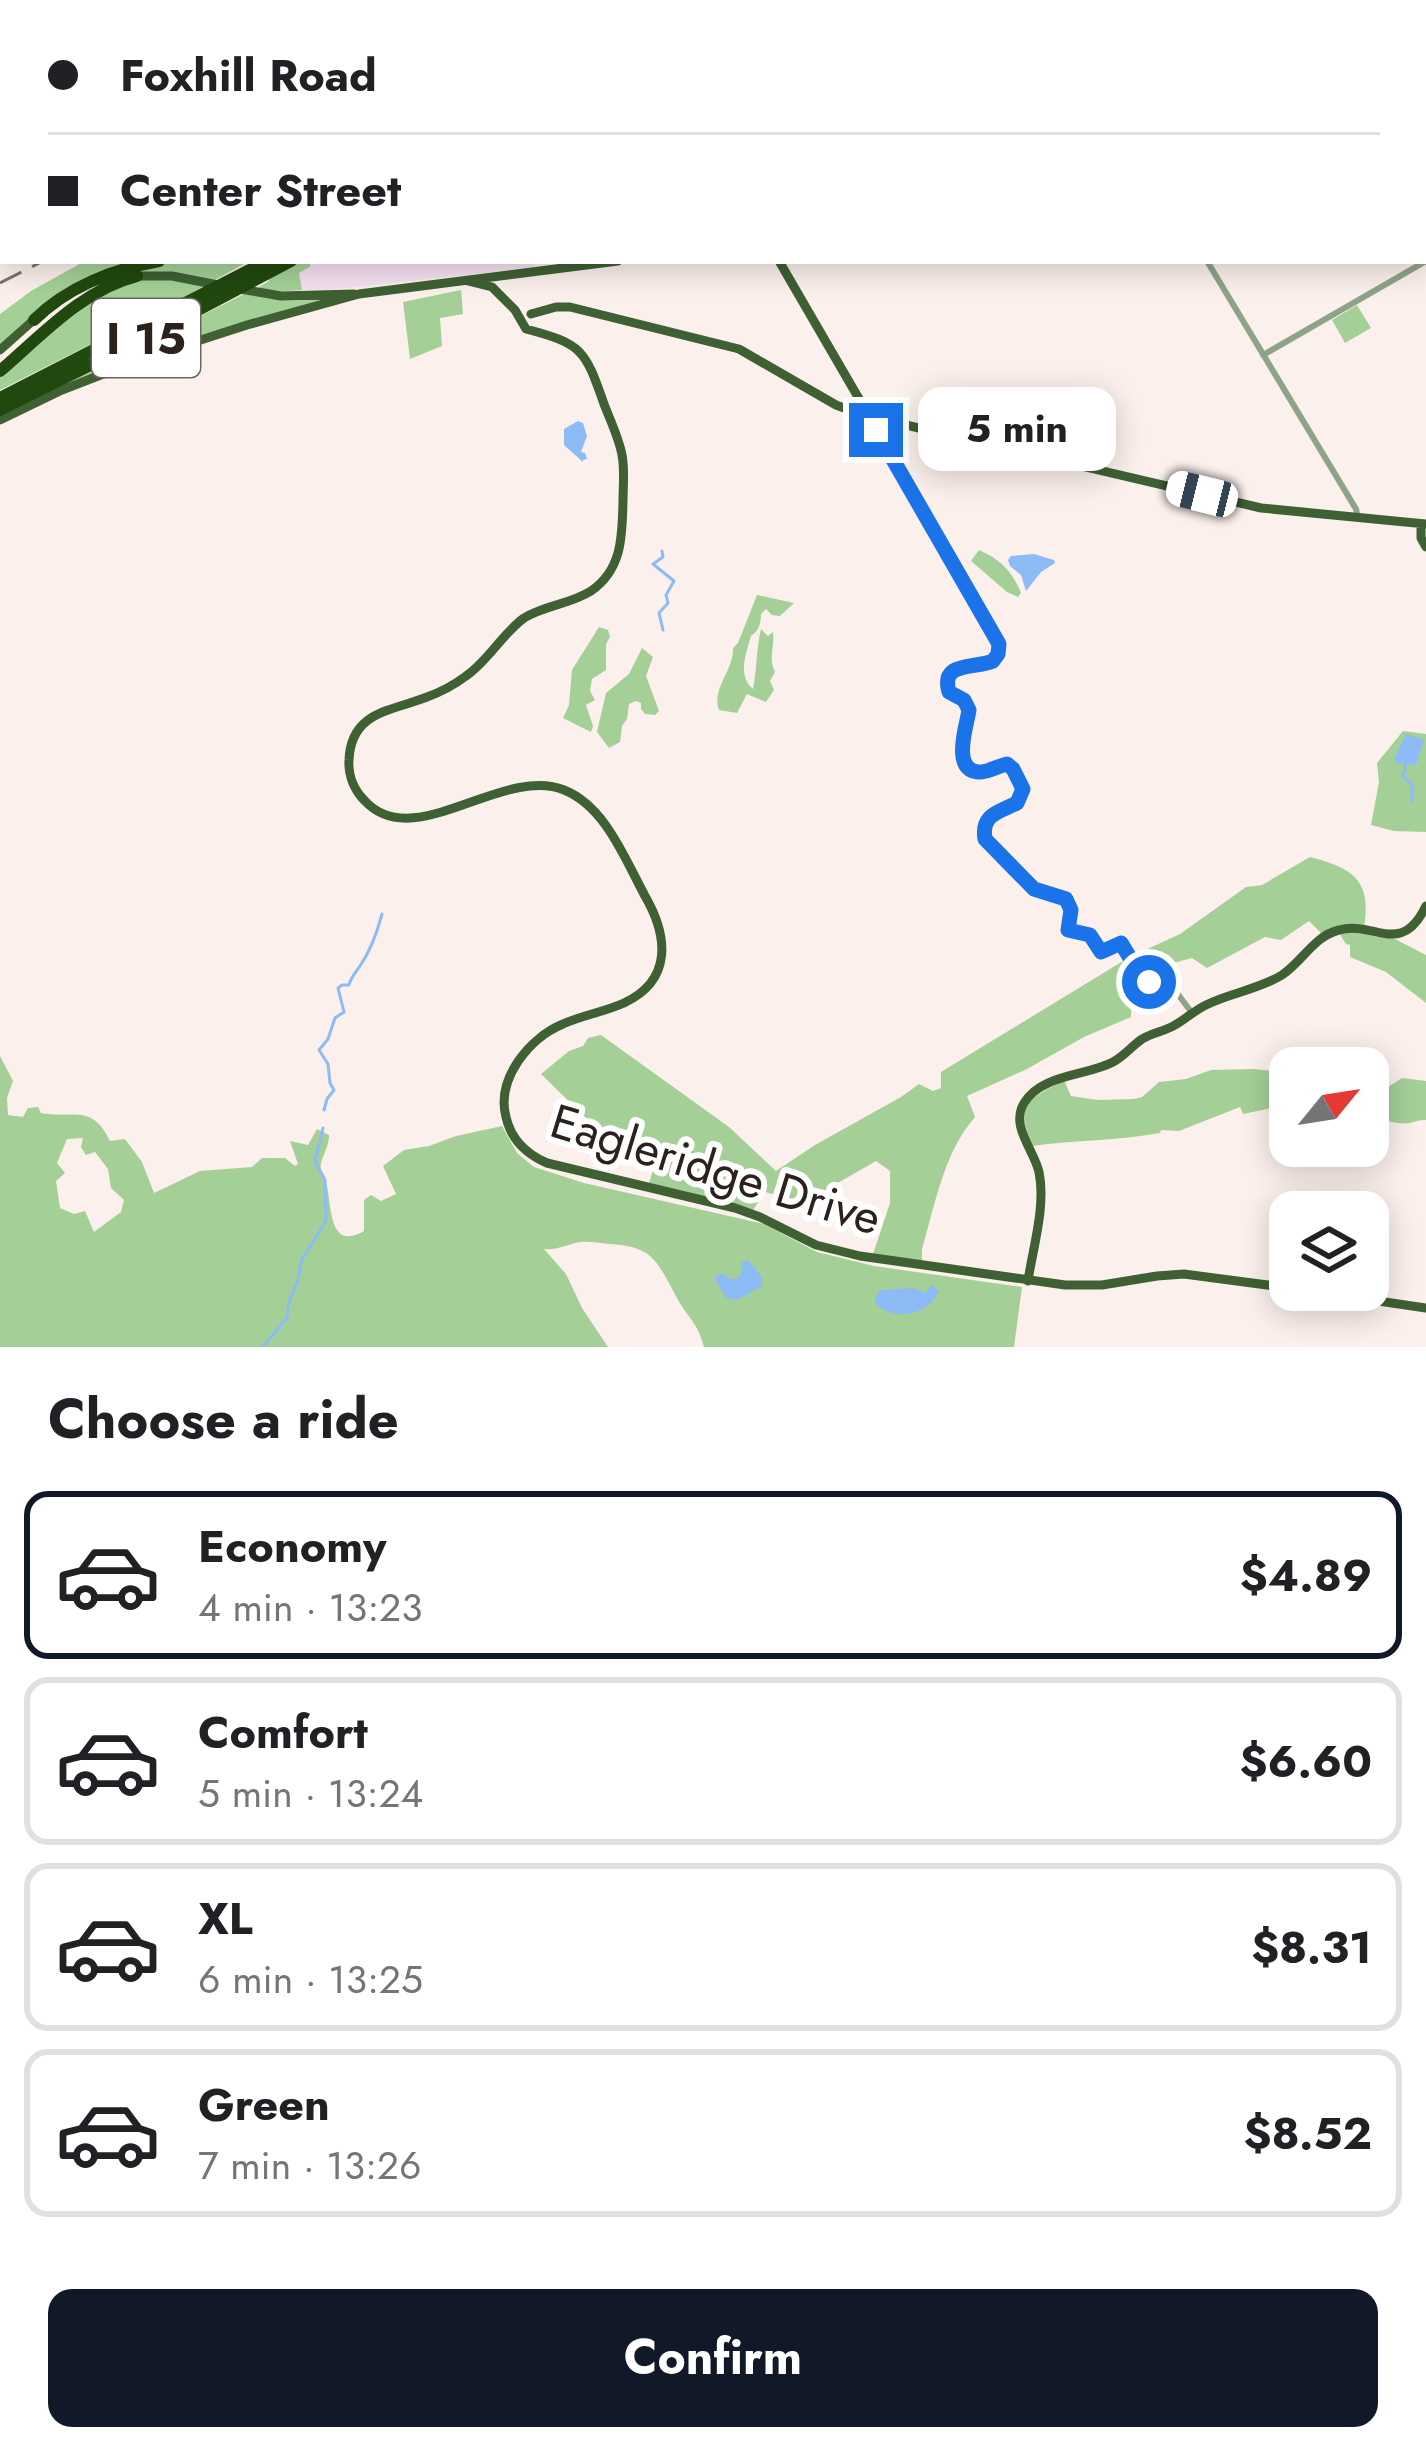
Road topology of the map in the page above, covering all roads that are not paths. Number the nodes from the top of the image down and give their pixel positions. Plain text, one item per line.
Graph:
1 (146, 264) edge
2 (261, 264) edge
3 (285, 264) edge
4 (590, 264) edge
5 (780, 264) edge
6 (1209, 264) edge
7 (1421, 264) edge
8 (137, 276) junction
9 (496, 278) junction
10 (468, 281) junction
11 (359, 294) junction
12 (503, 298) junction
13 (34, 320) junction
14 (532, 321) junction
15 (0, 350) edge
16 (1263, 355) junction
17 (0, 371) edge
18 (0, 398) edge
19 (0, 410) edge
20 (868, 416) junction
21 (0, 420) edge
22 (879, 425) junction
23 (1358, 518) junction
24 (1408, 523) junction
25 (1424, 524) edge
26 (1423, 543) edge
27 (1426, 906) edge
28 (1192, 1012) junction
29 (1028, 1281) junction
30 (1269, 1285) edge
31 (1389, 1303) edge
32 (1426, 1308) edge

1 - 13 highway
2 - 18 highway, I 15
3 - 19 highway, I 15
4 - 9 main road
5 - 20 main road
6 - 16 street
7 - 16 street
8 - 11 main road
8 - 13 main road
8 - 17 highway
9 - 10 main road
9 - 12 main road
10 - 11 main road
10 - 12 main road
11 - 21 main road
12 - 14 main road
13 - 15 main road
14 - 20 main road
14 - 29 main road, Eagleridge Drive
16 - 23 street
20 - 22 main road
22 - 23 main road
22 - 28 street
23 - 24 main road
24 - 25 main road
24 - 26 main road
25 - 26 main road
27 - 28 main road
28 - 29 main road
29 - 30 main road, Eagleridge Drive
31 - 32 main road

